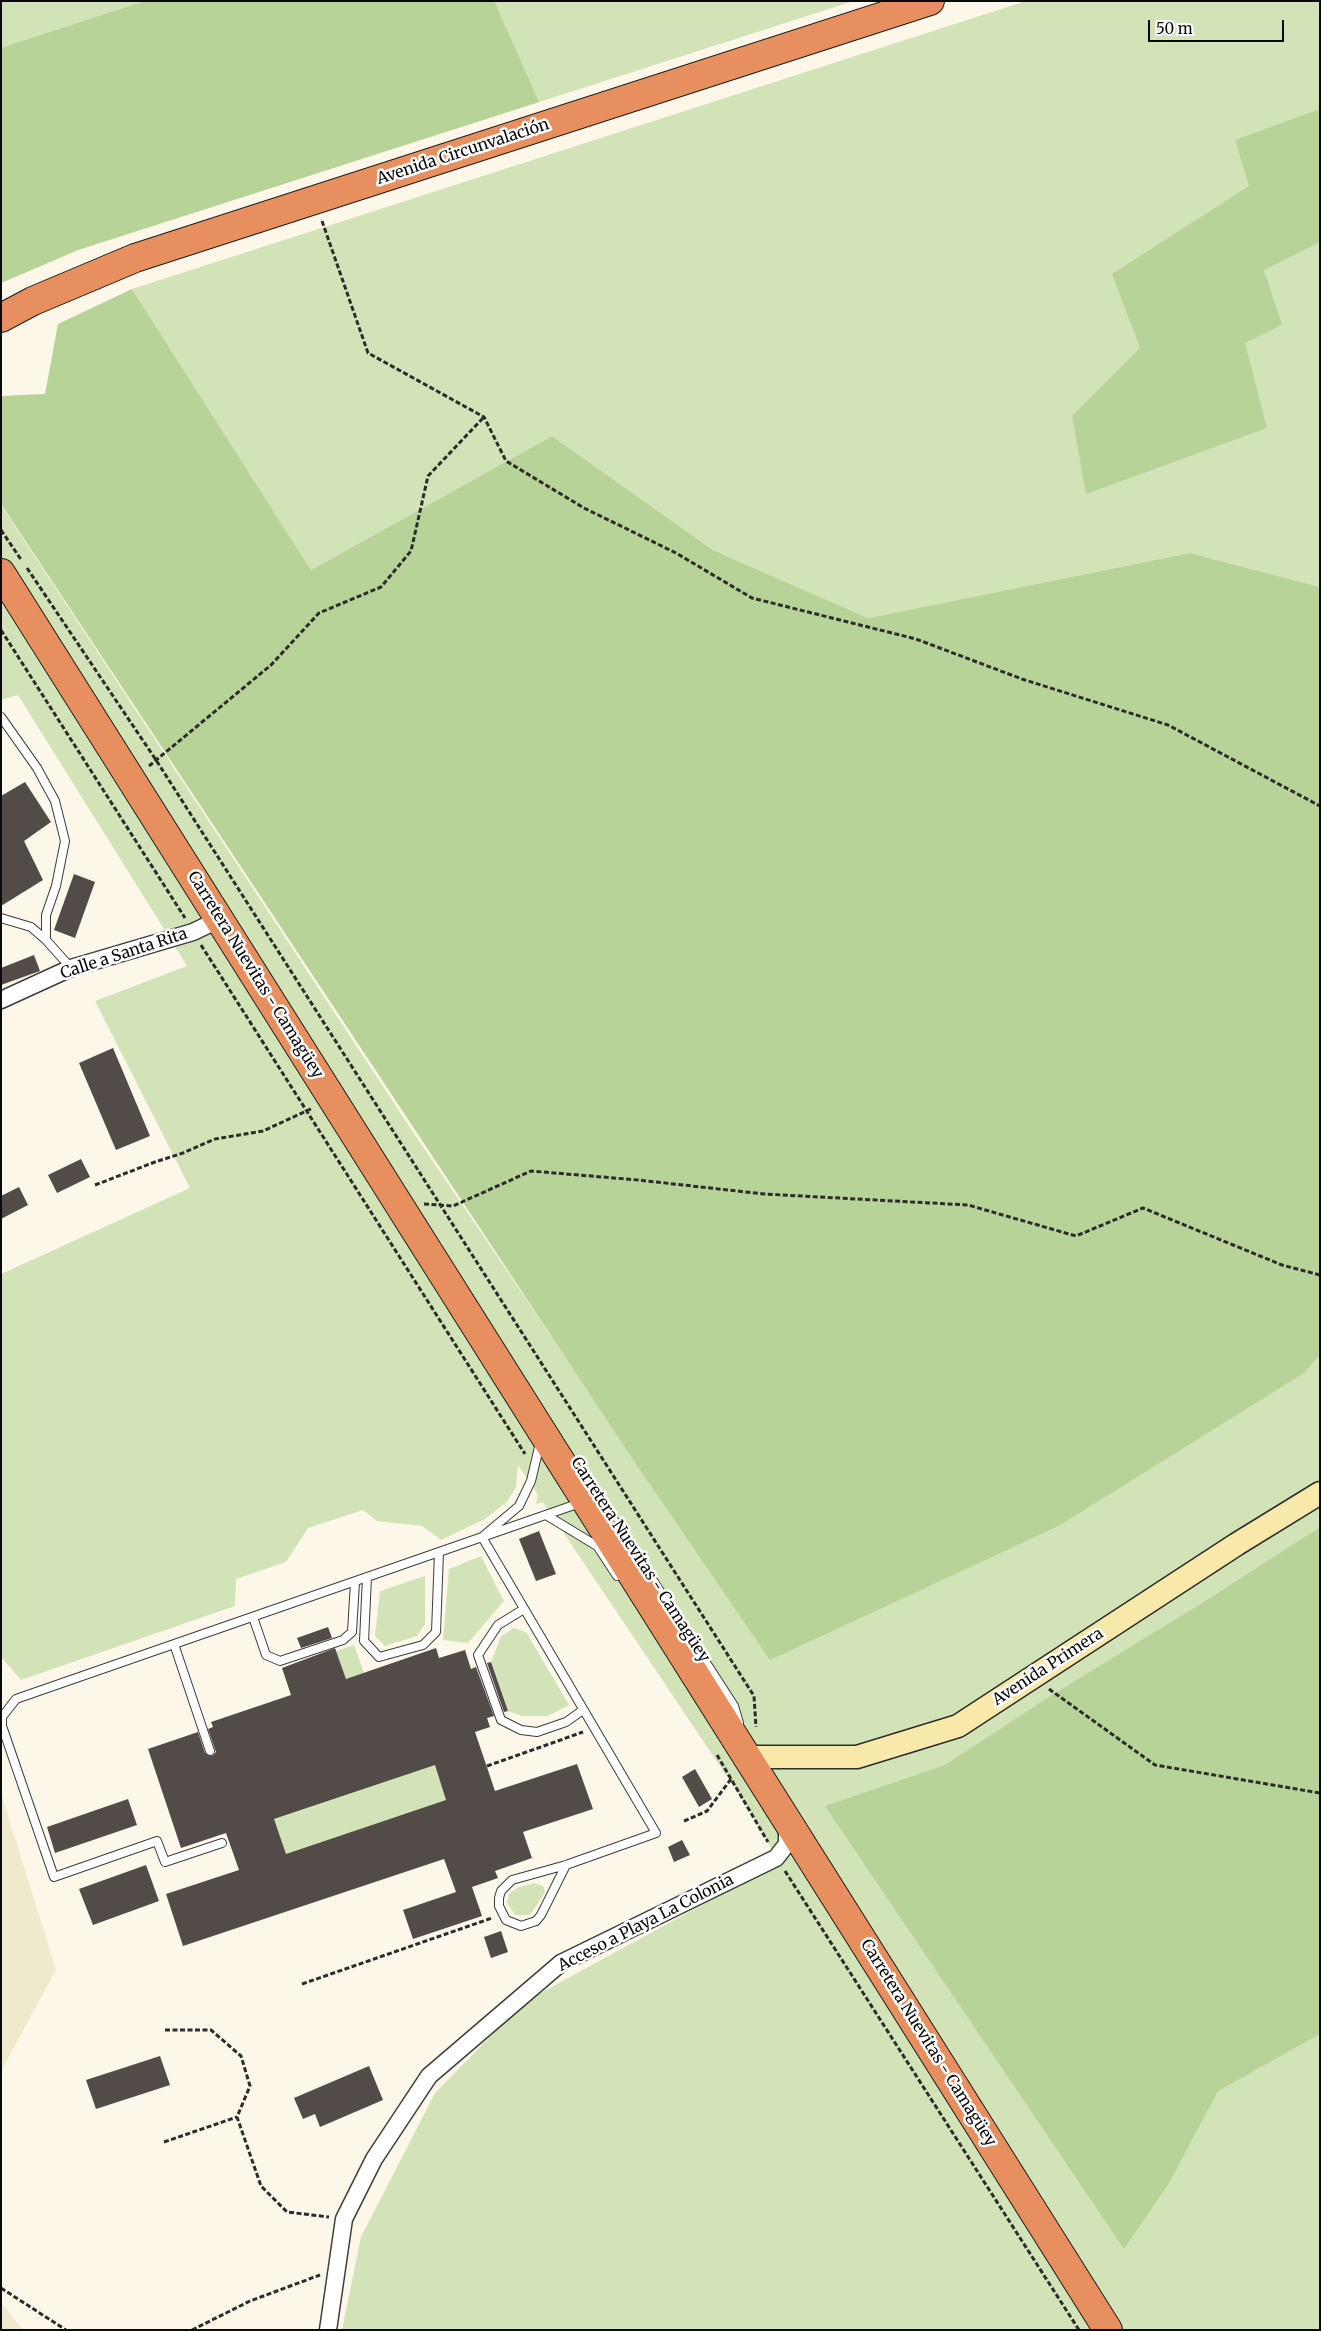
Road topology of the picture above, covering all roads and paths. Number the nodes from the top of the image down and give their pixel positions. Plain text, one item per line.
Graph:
1 (930, 1) edge
2 (314, 200) junction
3 (1, 318) edge
4 (484, 416) junction
5 (1, 530) edge
6 (1, 573) edge
7 (1, 630) edge
8 (1, 717) edge
9 (156, 760) junction
10 (132, 780) junction
11 (1320, 806) edge
12 (1, 918) edge
13 (220, 919) junction
14 (193, 932) junction
15 (46, 940) junction
16 (71, 968) junction
17 (1, 1000) edge
18 (331, 1096) junction
19 (308, 1112) junction
20 (95, 1185) dead end
21 (399, 1203) junction
22 (441, 1206) junction
23 (1320, 1275) edge
24 (543, 1431) junction
25 (584, 1473) dead end
26 (531, 1481) junction
27 (1320, 1493) edge
28 (587, 1501) junction
29 (546, 1515) junction
30 (482, 1537) junction
31 (598, 1547) junction
32 (439, 1552) junction
33 (626, 1576) junction
34 (368, 1577) junction
35 (355, 1582) junction
36 (524, 1609) junction
37 (253, 1617) junction
38 (174, 1644) junction
39 (1056, 1682) dead end
40 (583, 1710) junction
41 (715, 1724) dead end
42 (594, 1728) junction
43 (210, 1751) dead end
44 (716, 1754) dead end
45 (757, 1756) junction
46 (487, 1766) dead end
47 (731, 1780) junction
48 (1320, 1793) edge
49 (684, 1821) dead end
50 (788, 1821) junction
51 (222, 1843) dead end
52 (776, 1858) junction
53 (566, 1864) junction
54 (502, 1914) junction
55 (302, 1984) dead end
56 (165, 2030) dead end
57 (237, 2117) junction
58 (164, 2142) dead end
59 (344, 2219) junction
60 (337, 2269) junction
61 (1, 2288) edge
62 (66, 2330) edge
63 (192, 2330) edge
64 (328, 2330) edge
65 (1079, 2330) edge
66 (1108, 2330) edge

1 - 2 highway, Avenida Circunvalación
2 - 3 highway, Avenida Circunvalación
2 - 4 path
4 - 9 path
4 - 11 path
5 - 9 path
6 - 10 highway, Carretera Nuevitas - Camagüey
7 - 14 path
8 - 15 lane
9 - 10 path
9 - 22 path
10 - 13 highway, Carretera Nuevitas - Camagüey
12 - 15 lane
13 - 14 street, Calle a Santa Rita
13 - 18 highway, Carretera Nuevitas - Camagüey
14 - 16 street, Calle a Santa Rita
14 - 19 path
15 - 16 lane
16 - 17 street, Calle a Santa Rita
18 - 19 path
18 - 21 highway, Carretera Nuevitas - Camagüey
19 - 20 path
19 - 26 path
21 - 22 path
21 - 24 highway, Carretera Nuevitas - Camagüey
22 - 23 path
22 - 45 path
24 - 26 lane
24 - 28 highway, Carretera Nuevitas - Camagüey
25 - 45 lane, Carretera Nuevitas - Camagüey
26 - 30 lane
27 - 45 main road, Avenida Primera
28 - 29 lane
28 - 33 highway, Carretera Nuevitas - Camagüey
29 - 30 lane
29 - 31 lane
30 - 32 lane
30 - 36 lane
31 - 33 lane
31 - 33 lane
32 - 34 lane
32 - 34 lane
33 - 45 highway, Carretera Nuevitas - Camagüey
34 - 35 lane
35 - 37 lane
35 - 37 lane
36 - 40 lane
36 - 40 lane
37 - 38 lane
38 - 43 lane
38 - 51 lane
39 - 48 path
40 - 42 lane
41 - 45 lane
42 - 46 path
42 - 53 lane
44 - 47 path
45 - 47 path
45 - 50 highway, Carretera Nuevitas - Camagüey
47 - 49 path
47 - 52 path
50 - 52 street
50 - 66 highway, Carretera Nuevitas - Camagüey
52 - 59 street, Acceso a Playa La Colonia
52 - 65 path
53 - 54 lane
53 - 54 lane
54 - 55 path
56 - 57 path
57 - 58 path
57 - 59 path
59 - 60 street, Acceso a Playa La Colonia
60 - 63 path
60 - 64 street, Acceso a Playa La Colonia
61 - 62 path

